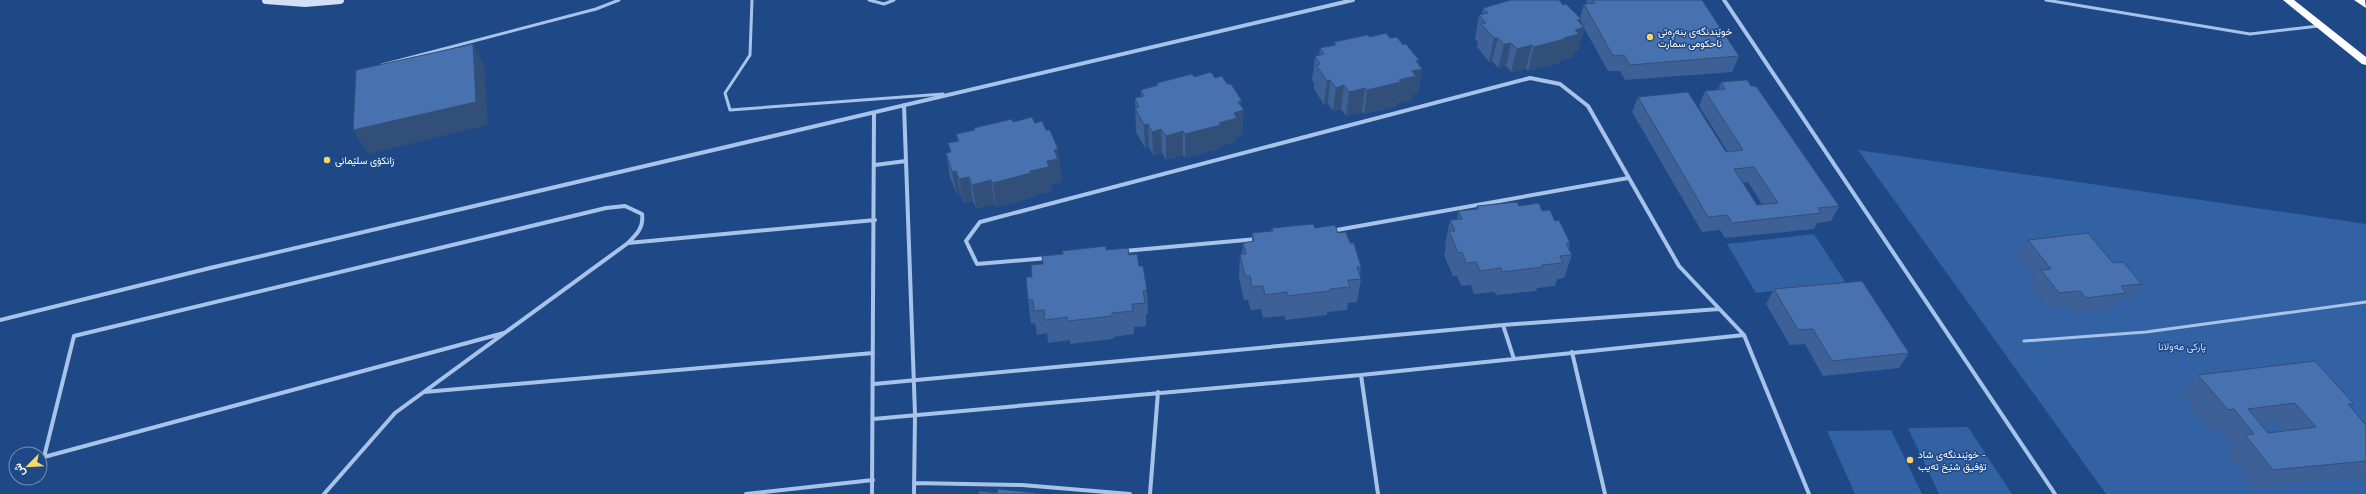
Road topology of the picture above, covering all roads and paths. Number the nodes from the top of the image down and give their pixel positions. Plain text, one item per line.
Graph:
1 (266, 0) edge
2 (340, 0) edge
3 (619, 0) edge
4 (752, 0) edge
5 (869, 0) edge
6 (894, 0) edge
7 (1353, 0) edge
8 (1724, 0) edge
9 (2046, 0) edge
10 (2288, 0) edge
11 (2359, 0) edge
12 (2366, 5) edge
13 (2321, 26) junction
14 (2366, 62) edge
15 (379, 65) edge
16 (954, 94) junction
17 (904, 105) junction
18 (874, 112) junction
19 (906, 161) junction
20 (875, 166) junction
21 (1628, 178) junction
22 (875, 220) junction
23 (1324, 233) edge
24 (1260, 238) edge
25 (628, 243) junction
26 (1118, 251) edge
27 (1056, 257) edge
28 (2366, 302) edge
29 (1719, 309) junction
30 (0, 320) edge
31 (1503, 325) junction
32 (504, 333) junction
33 (1744, 336) junction
34 (2024, 340) dead end
35 (1572, 352) junction
36 (873, 353) junction
37 (1514, 359) junction
38 (1360, 375) junction
39 (914, 380) junction
40 (874, 384) junction
41 (423, 392) junction
42 (1158, 392) junction
43 (915, 414) junction
44 (873, 419) junction
45 (872, 480) junction
46 (914, 483) junction
47 (324, 494) edge
48 (746, 494) edge
49 (872, 494) edge
50 (914, 494) edge
51 (1130, 494) edge
52 (1150, 494) edge
53 (1378, 494) edge
54 (1605, 494) edge
55 (1809, 494) edge
56 (2055, 494) edge

1 - 2 street
3 - 15 lane
4 - 16 lane
5 - 6 lane
7 - 16 street
8 - 56 street
9 - 13 lane
10 - 13 highway
11 - 12 highway
13 - 14 highway
16 - 17 street
17 - 18 street
17 - 19 street
18 - 20 street
18 - 30 street
19 - 20 street
19 - 39 street
20 - 22 street
21 - 23 street
21 - 27 street
21 - 29 street
22 - 25 street
22 - 36 street
24 - 26 street
25 - 32 street
25 - 32 street
28 - 34 lane
29 - 31 street
29 - 33 street
31 - 37 street
31 - 39 street
32 - 41 street
33 - 35 street
33 - 55 street
35 - 37 street
35 - 54 street
36 - 40 street
36 - 41 street
37 - 38 street
38 - 42 street
38 - 53 street
39 - 40 street
39 - 43 street
40 - 44 street
41 - 47 street
42 - 43 street
42 - 52 street
43 - 44 street
43 - 46 street
44 - 45 street
45 - 48 street
45 - 49 street
46 - 50 street
46 - 51 street

